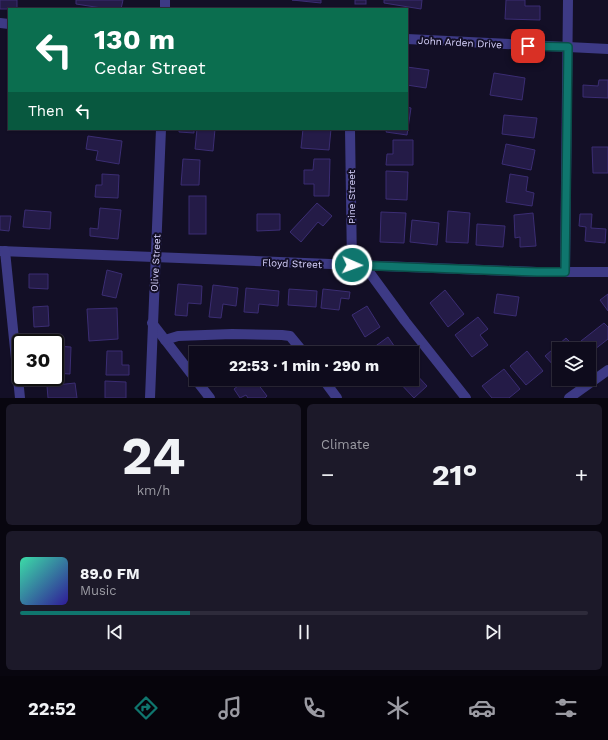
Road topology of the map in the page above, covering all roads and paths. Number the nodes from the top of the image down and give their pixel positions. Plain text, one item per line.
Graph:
1 (568, 0) edge
2 (408, 39) edge
3 (568, 47) junction
4 (608, 49) edge
5 (161, 130) edge
6 (350, 130) edge
7 (2, 251) edge
8 (156, 258) junction
9 (352, 265) junction
10 (364, 265) junction
11 (565, 272) junction
12 (608, 272) edge
13 (152, 323) junction
14 (165, 340) junction
15 (298, 346) edge
16 (608, 370) edge
17 (328, 386) edge
18 (20, 398) edge
19 (150, 398) edge
20 (210, 398) edge
21 (337, 398) edge
22 (466, 398) edge
23 (569, 398) edge

1 - 3 street
2 - 3 street, John Arden Drive
3 - 4 street, John Arden Drive
3 - 11 street
5 - 8 street, Olive Street
6 - 9 street, Pine Street
7 - 8 street, Floyd Street
7 - 18 street
8 - 9 street, Floyd Street
8 - 13 street, Olive Street
9 - 10 street, Floyd Street
10 - 11 street, Floyd Street
10 - 22 street
11 - 12 street, Floyd Street
13 - 14 street
13 - 19 street, Olive Street
14 - 15 street
14 - 20 street
16 - 23 street
17 - 21 street

